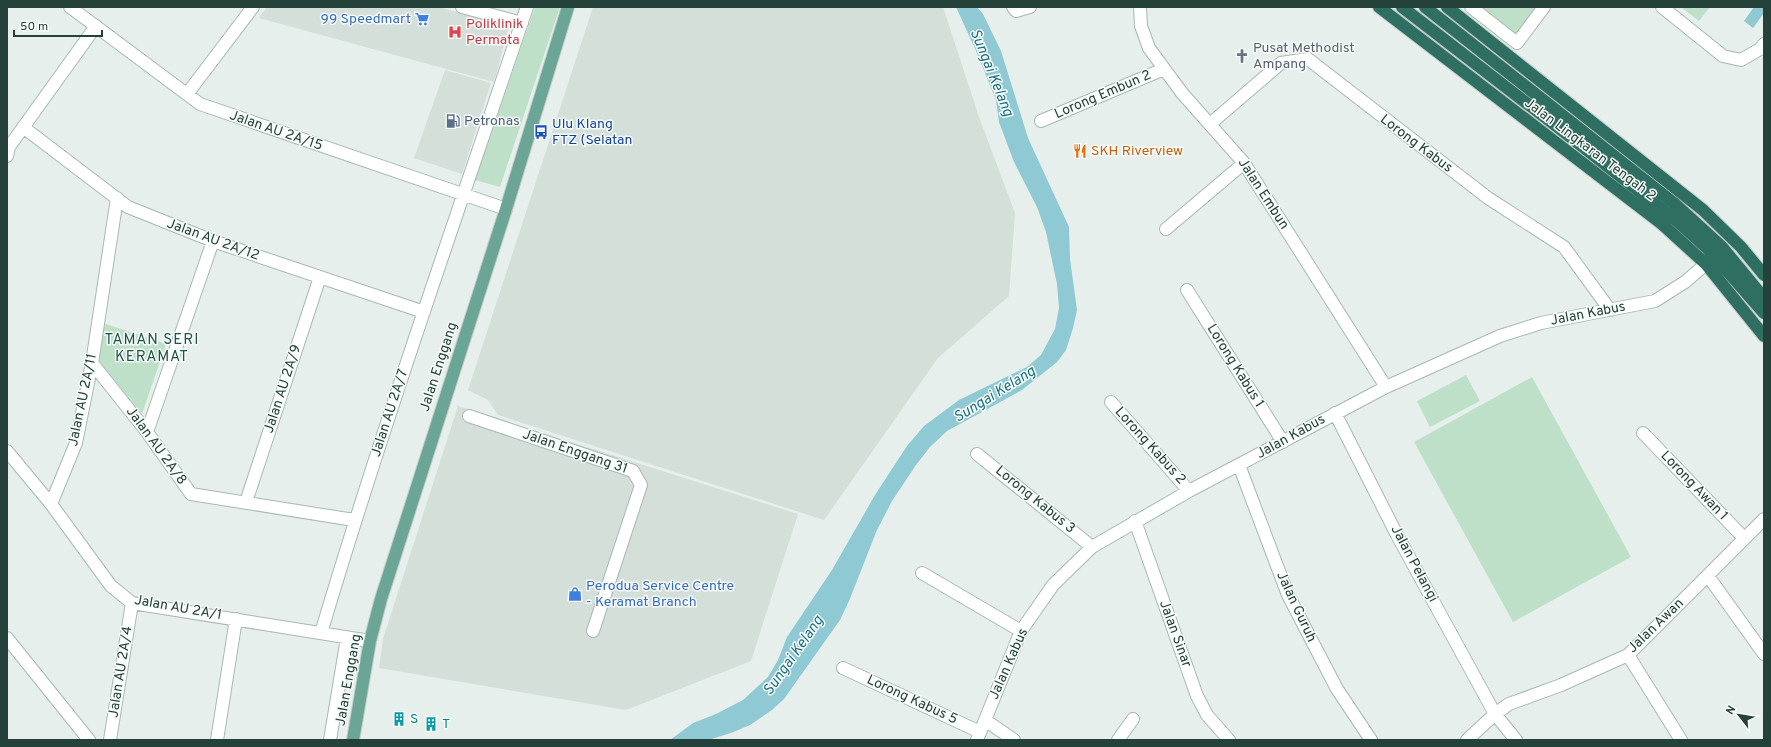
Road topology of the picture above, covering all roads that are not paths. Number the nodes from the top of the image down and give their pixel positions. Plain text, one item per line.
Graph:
1 (70, 7) edge
2 (253, 7) edge
3 (462, 7) edge
4 (527, 7) edge
5 (568, 7) edge
6 (1013, 7) edge
7 (1030, 7) edge
8 (1140, 7) edge
9 (1379, 7) edge
10 (1402, 7) edge
11 (1425, 7) edge
12 (1447, 7) edge
13 (1544, 7) edge
14 (1662, 7) edge
15 (1474, 8) edge
16 (522, 23) junction
17 (96, 26) junction
18 (1764, 44) edge
19 (1164, 69) junction
20 (187, 94) junction
21 (1041, 121) dead end
22 (1210, 124) junction
23 (23, 127) junction
24 (7, 156) edge
25 (1244, 163) junction
26 (462, 194) junction
27 (117, 198) junction
28 (506, 209) junction
29 (1166, 229) dead end
30 (213, 240) junction
31 (1706, 264) junction
32 (1764, 275) edge
33 (320, 277) junction
34 (1187, 290) dead end
35 (1764, 298) edge
36 (1610, 310) junction
37 (424, 312) junction
38 (1764, 313) edge
39 (1764, 336) edge
40 (92, 363) junction
41 (1386, 387) junction
42 (1110, 402) dead end
43 (1335, 413) junction
44 (469, 416) dead end
45 (147, 432) junction
46 (1643, 433) dead end
47 (1283, 442) junction
48 (7, 451) edge
49 (977, 454) dead end
50 (1239, 465) junction
51 (1189, 491) junction
52 (246, 502) junction
53 (51, 504) junction
54 (1764, 519) edge
55 (354, 520) junction
56 (1135, 521) junction
57 (1744, 538) junction
58 (1092, 547) junction
59 (922, 573) dead end
60 (1708, 576) junction
61 (132, 603) junction
62 (236, 619) junction
63 (594, 631) dead end
64 (1021, 631) junction
65 (321, 633) junction
66 (7, 638) edge
67 (347, 638) junction
68 (370, 641) junction
69 (1764, 654) edge
70 (1628, 655) junction
71 (843, 668) dead end
72 (1495, 714) junction
73 (1133, 719) dead end
74 (985, 720) junction
75 (979, 736) edge
76 (89, 740) edge
77 (110, 740) edge
78 (217, 740) edge
79 (330, 740) edge
80 (353, 740) edge
81 (1014, 740) edge
82 (1118, 740) edge
83 (1229, 740) edge
84 (1371, 740) edge
85 (1467, 740) edge
86 (1516, 740) edge
87 (1680, 740) edge

1 - 17 street, Jalan AU 2A/15
2 - 20 street
3 - 16 street
4 - 16 street, Jalan AU 2A/7
5 - 28 main road, Jalan Enggang
6 - 7 street
8 - 19 street, Jalan Embun
9 - 31 highway, Jalan Lingkaran Tengah 2
10 - 38 highway
11 - 35 highway, Jalan Lingkaran Tengah 2
12 - 32 highway
13 - 15 street
14 - 18 street
16 - 26 street, Jalan AU 2A/7
17 - 20 street, Jalan AU 2A/15
17 - 23 street
19 - 21 street, Lorong Embun 2
19 - 22 street, Jalan Embun
20 - 26 street, Jalan AU 2A/15
22 - 25 street, Jalan Embun
22 - 36 street, Lorong Kabus
23 - 24 street
23 - 27 street, Jalan AU 2A/12
25 - 29 street
25 - 41 street, Jalan Embun
26 - 28 street, Jalan AU 2A/15
26 - 37 street, Jalan AU 2A/7
27 - 30 street, Jalan AU 2A/12
27 - 40 street, Jalan AU 2A/11
28 - 68 main road, Jalan Enggang
30 - 33 street, Jalan AU 2A/12
30 - 45 street
31 - 36 street, Jalan Kabus
31 - 39 highway, Jalan Lingkaran Tengah 2
33 - 37 street, Jalan AU 2A/12
33 - 52 street, Jalan AU 2A/9
34 - 47 street, Lorong Kabus 1
36 - 41 street, Jalan Kabus
37 - 55 street, Jalan AU 2A/7
40 - 45 street, Jalan AU 2A/8
40 - 53 street, Jalan AU 2A/11
41 - 43 street, Jalan Kabus
42 - 51 street, Lorong Kabus 2
43 - 47 street, Jalan Kabus
43 - 72 street, Jalan Pelangi
44 - 63 street, Jalan Enggang 31
45 - 52 street, Jalan AU 2A/8
46 - 57 street, Lorong Awan 1
47 - 50 street, Jalan Kabus
48 - 53 street, Jalan AU 2A/1
49 - 58 street, Lorong Kabus 3
50 - 51 street, Jalan Kabus
50 - 84 street, Jalan Guruh
51 - 56 street, Jalan Kabus
52 - 55 street, Jalan AU 2A/8
53 - 61 street, Jalan AU 2A/1
54 - 57 street, Jalan Awan
55 - 65 street, Jalan AU 2A/7
56 - 58 street, Jalan Kabus
56 - 83 street, Jalan Sinar
57 - 60 street, Jalan Awan
58 - 64 street, Jalan Kabus
59 - 64 street
60 - 69 street
60 - 70 street, Jalan Awan
61 - 62 street, Jalan AU 2A/1
61 - 77 street, Jalan AU 2A/4
62 - 65 street, Jalan AU 2A/1
62 - 78 street
64 - 74 street, Jalan Kabus
65 - 67 street, Jalan AU 2A/1
66 - 76 street
67 - 68 street, Jalan AU 2A/1
67 - 79 street
68 - 80 main road, Jalan Enggang
70 - 72 street, Jalan Awan
70 - 87 street
71 - 75 street, Lorong Kabus 5
72 - 85 street, Jalan Awan
72 - 86 street, Jalan Pelangi
73 - 82 street
74 - 75 street, Jalan Kabus
74 - 81 street

